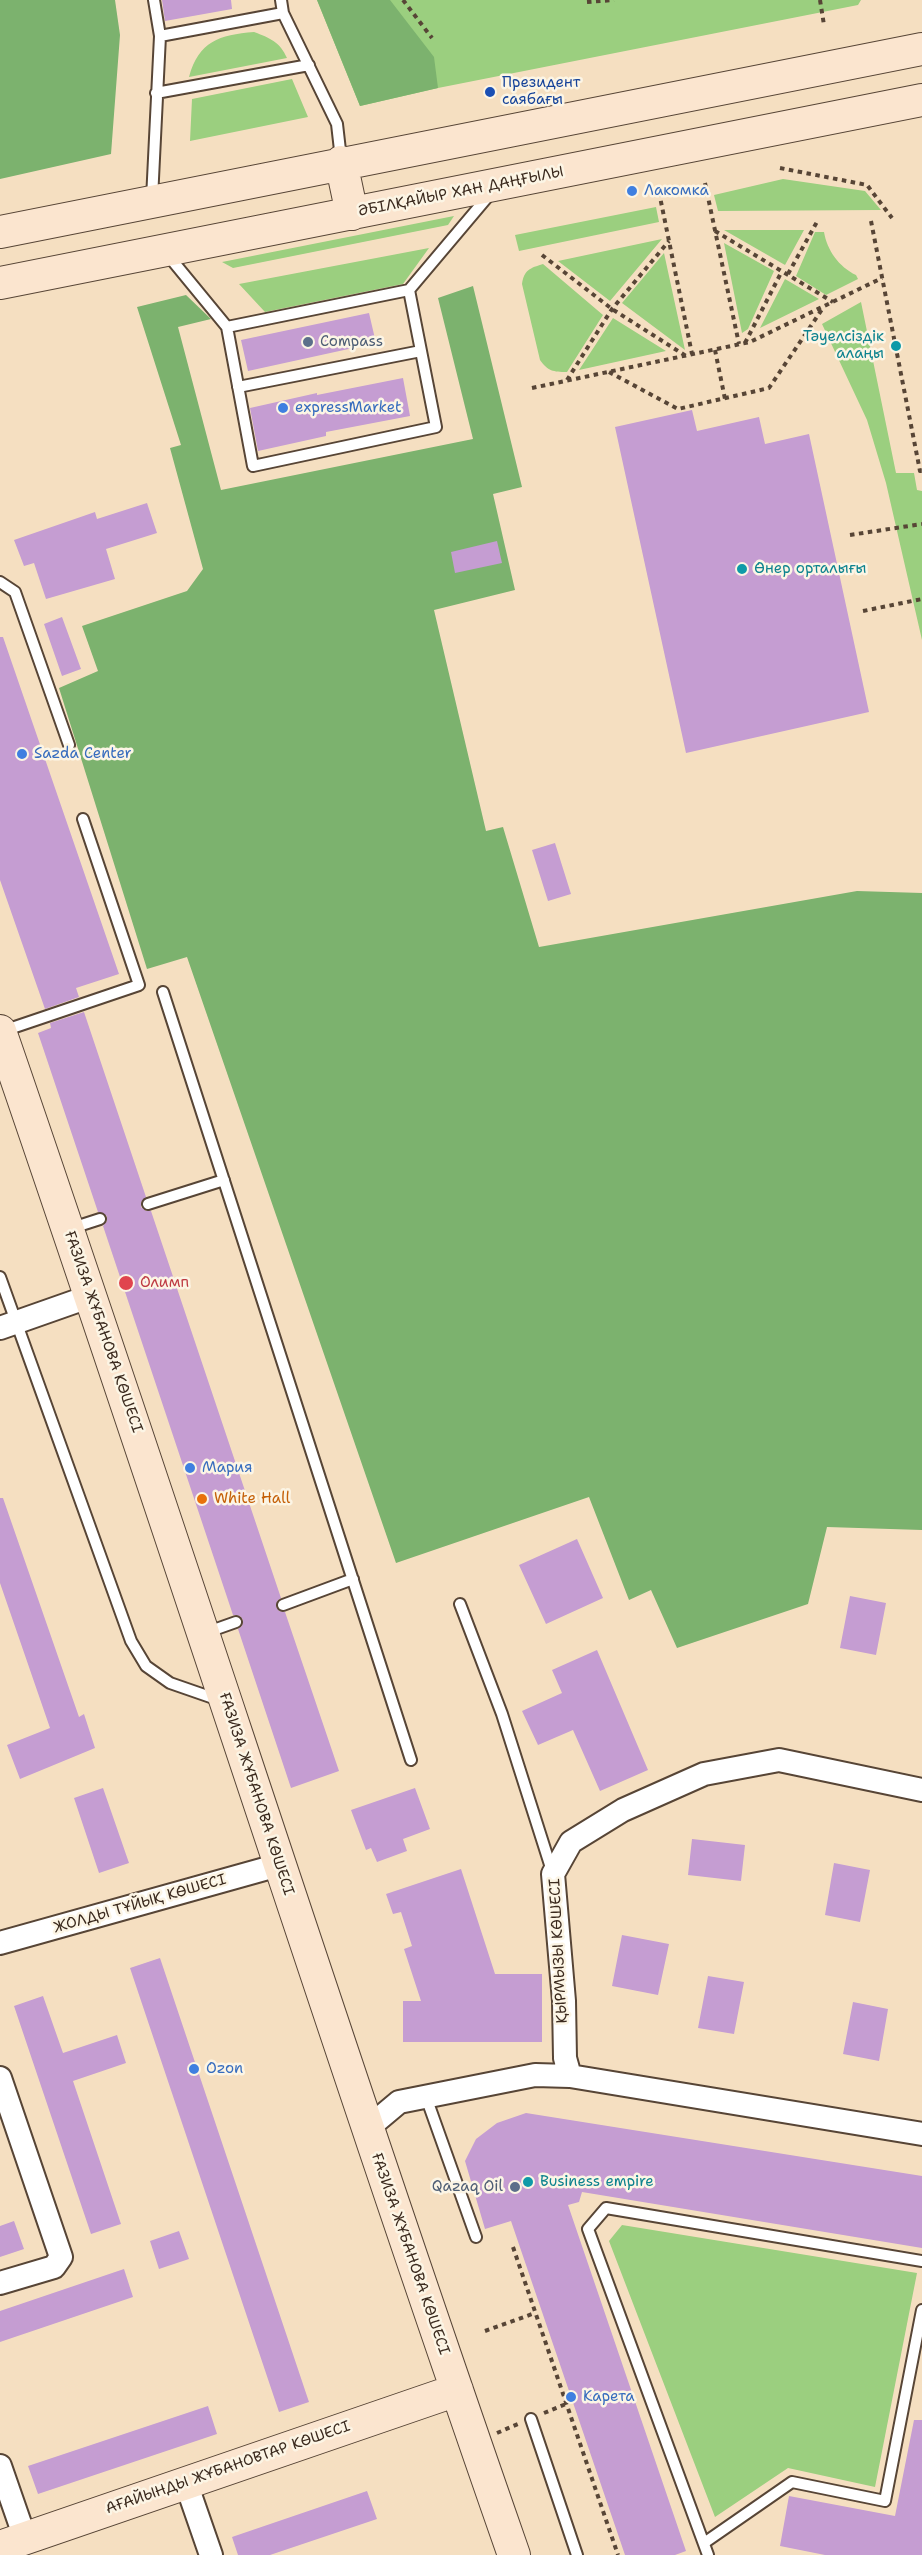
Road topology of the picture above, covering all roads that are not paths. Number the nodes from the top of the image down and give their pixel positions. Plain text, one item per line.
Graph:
1 (154, 0) edge
2 (281, 0) edge
3 (283, 14) junction
4 (160, 36) junction
5 (922, 49) edge
6 (309, 65) junction
7 (156, 93) junction
8 (922, 100) edge
9 (495, 134) junction
10 (342, 162) junction
11 (497, 185) junction
12 (152, 202) junction
13 (352, 214) junction
14 (0, 232) edge
15 (165, 252) junction
16 (0, 283) edge
17 (409, 290) junction
18 (227, 327) junction
19 (421, 351) junction
20 (238, 387) junction
21 (0, 582) edge
22 (69, 745) dead end
23 (83, 819) dead end
24 (163, 992) dead end
25 (0, 1032) edge
26 (224, 1180) junction
27 (148, 1204) dead end
28 (100, 1219) dead end
29 (68, 1229) junction
30 (0, 1277) edge
31 (91, 1296) junction
32 (8, 1325) edge
33 (353, 1579) junction
34 (460, 1604) dead end
35 (283, 1605) dead end
36 (236, 1622) dead end
37 (203, 1634) junction
38 (225, 1702) junction
39 (411, 1760) dead end
40 (922, 1790) edge
41 (279, 1865) junction
42 (553, 1874) junction
43 (0, 1943) edge
44 (570, 2076) junction
45 (0, 2078) edge
46 (426, 2097) junction
47 (368, 2128) junction
48 (922, 2134) edge
49 (476, 2237) dead end
50 (922, 2261) edge
51 (0, 2283) edge
52 (922, 2310) edge
53 (457, 2390) junction
54 (531, 2419) dead end
55 (0, 2466) edge
56 (186, 2483) junction
57 (13, 2543) edge
58 (705, 2543) junction
59 (212, 2555) edge
60 (514, 2555) edge
61 (578, 2555) edge
62 (708, 2555) edge

1 - 4 lane
2 - 3 lane
3 - 4 lane
3 - 6 lane
4 - 7 lane
5 - 9 street
6 - 7 lane
6 - 10 lane
7 - 12 lane
8 - 11 street, ӘБІЛҚАЙЫР ХАН ДАҢҒЫЛЫ
9 - 10 street
9 - 11 street
10 - 12 street
10 - 13 street
11 - 13 street, ӘБІЛҚАЙЫР ХАН ДАҢҒЫЛЫ
11 - 17 lane
12 - 14 street
13 - 15 street, ӘБІЛҚАЙЫР ХАН ДАҢҒЫЛЫ
15 - 16 street, ӘБІЛҚАЙЫР ХАН ДАҢҒЫЛЫ
15 - 18 lane
17 - 18 lane
17 - 19 lane
18 - 20 lane
19 - 20 lane
19 - 20 lane
21 - 22 lane
23 - 25 lane
24 - 26 lane
25 - 29 street, ҒАЗИЗА ЖҰБАНОВА КӨШЕСІ
26 - 27 lane
26 - 33 lane
28 - 29 lane
29 - 31 street, ҒАЗИЗА ЖҰБАНОВА КӨШЕСІ
30 - 32 lane
31 - 32 street
31 - 37 street, ҒАЗИЗА ЖҰБАНОВА КӨШЕСІ
32 - 38 lane
33 - 35 lane
33 - 39 lane
34 - 42 lane
36 - 37 lane
37 - 38 street, ҒАЗИЗА ЖҰБАНОВА КӨШЕСІ
38 - 41 street, ҒАЗИЗА ЖҰБАНОВА КӨШЕСІ
40 - 42 street, ҚЫРМЫЗЫ КӨШЕСІ
41 - 43 street, ЖОЛДЫ ТҰЙЫҚ КӨШЕСІ
41 - 47 street, ҒАЗИЗА ЖҰБАНОВА КӨШЕСІ
42 - 44 street, ҚЫРМЫЗЫ КӨШЕСІ
44 - 46 street
44 - 48 street
45 - 51 street
46 - 47 street
46 - 49 lane
47 - 53 street, ҒАЗИЗА ЖҰБАНОВА КӨШЕСІ
50 - 58 lane
52 - 58 lane
53 - 56 street, АҒАЙЫНДЫ ЖҰБАНОВТАР КӨШЕСІ
53 - 60 street, ҒАЗИЗА ЖҰБАНОВА КӨШЕСІ
54 - 61 lane
55 - 57 street
56 - 57 street, АҒАЙЫНДЫ ЖҰБАНОВТАР КӨШЕСІ
56 - 59 street
58 - 62 lane

